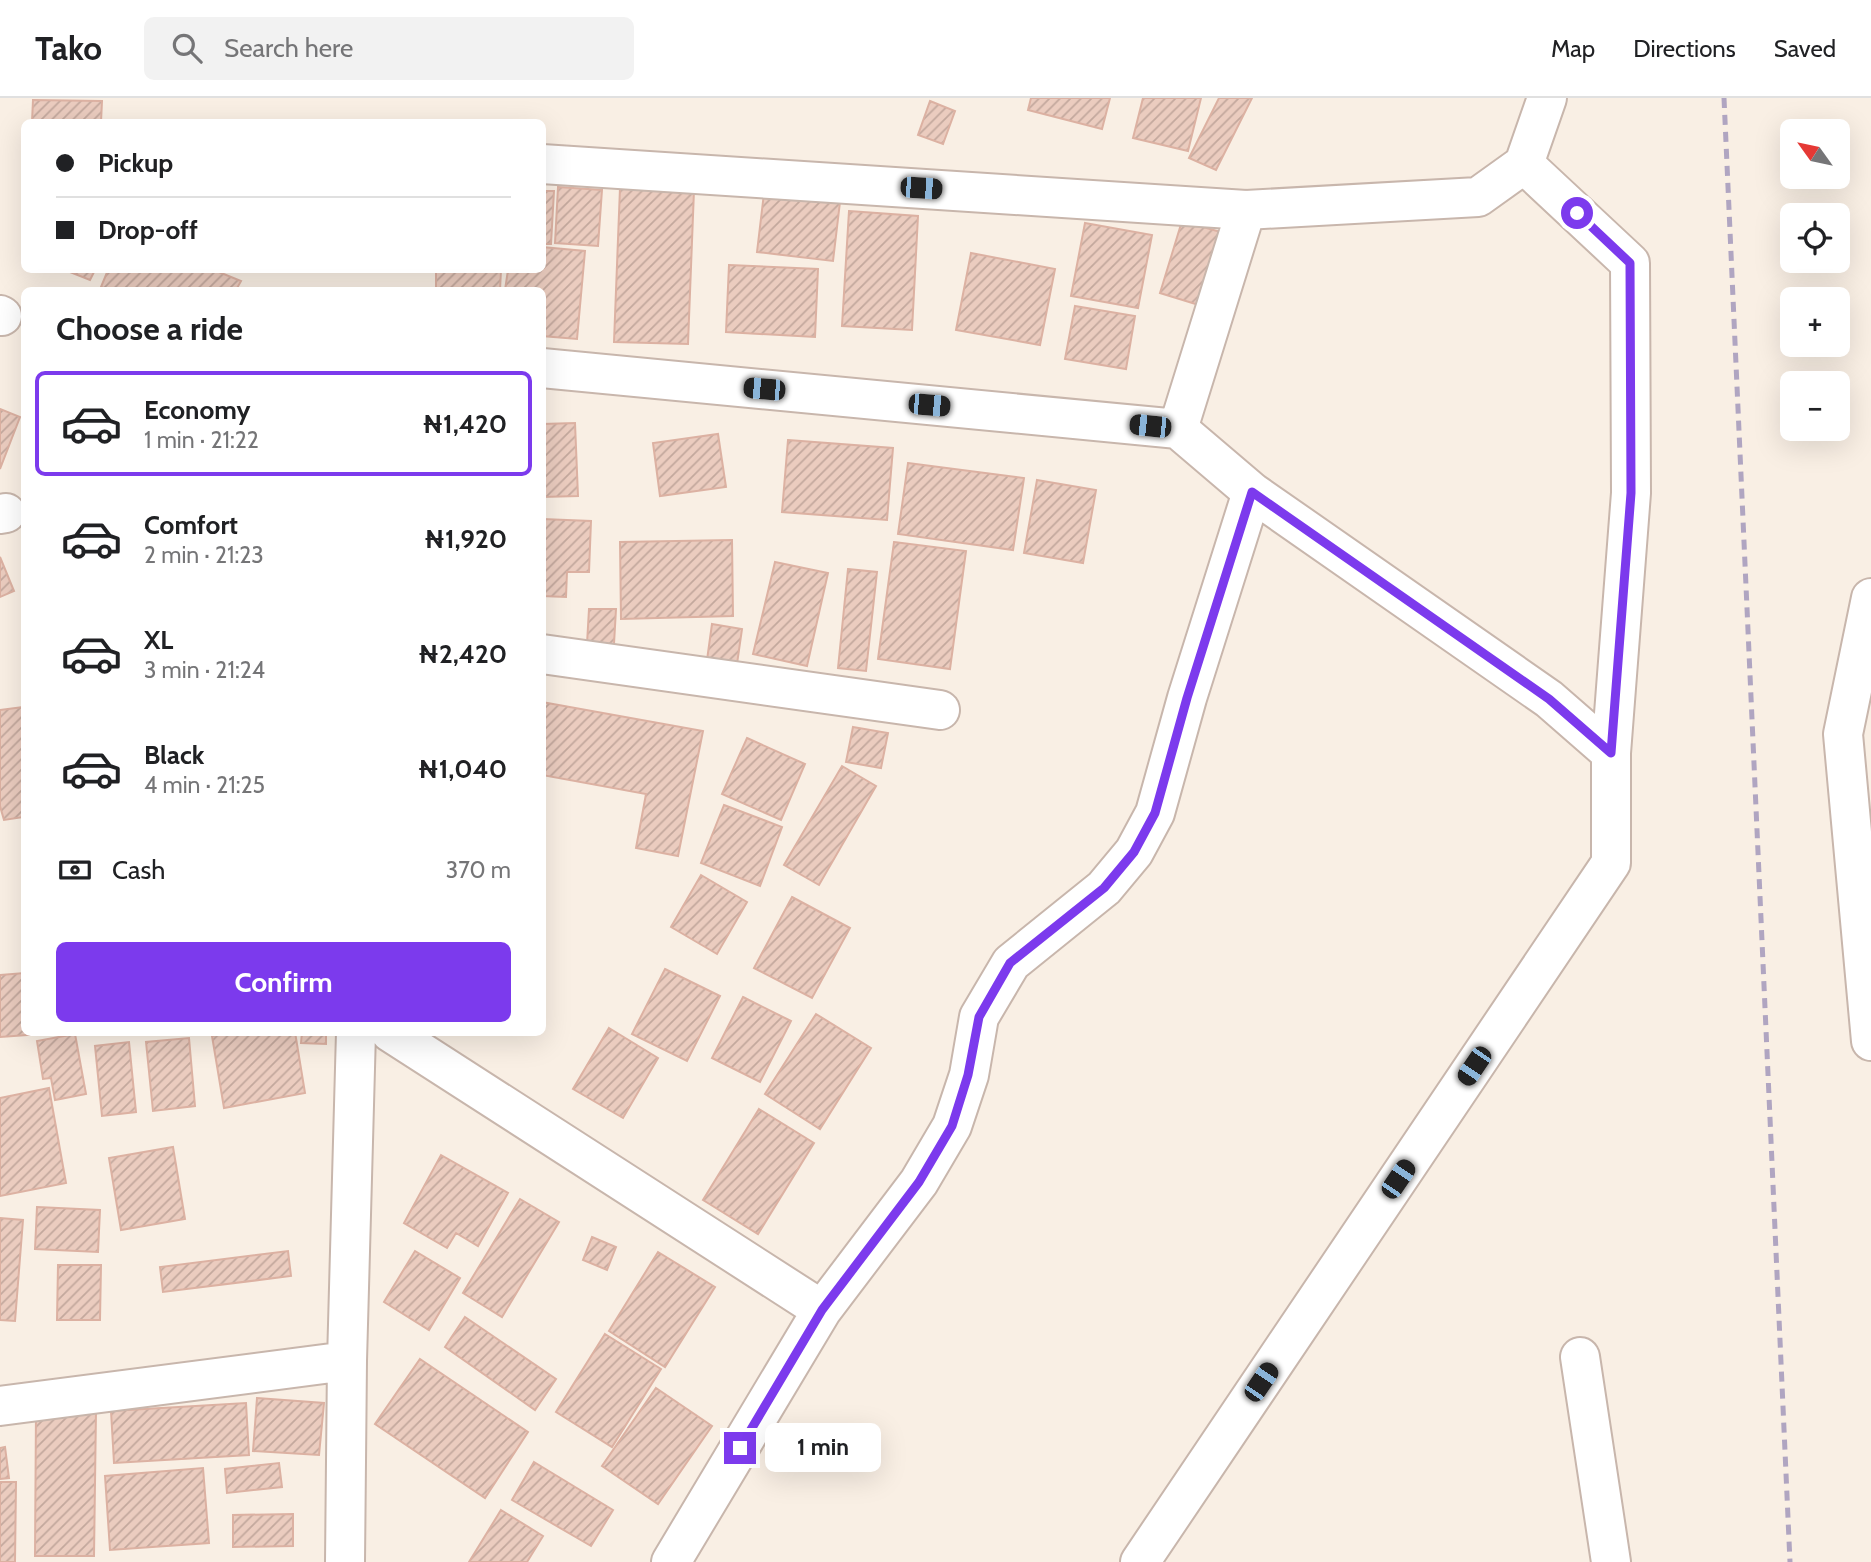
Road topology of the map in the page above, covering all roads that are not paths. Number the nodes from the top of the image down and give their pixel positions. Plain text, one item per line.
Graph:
1 (1547, 98) edge
2 (546, 164) edge
3 (1524, 164) junction
4 (1246, 210) junction
5 (546, 368) edge
6 (1178, 429) junction
7 (1252, 492) junction
8 (1871, 598) edge
9 (546, 655) edge
10 (940, 710) dead end
11 (1857, 734) edge
12 (1611, 753) junction
13 (356, 1036) edge
14 (396, 1036) edge
15 (1871, 1041) edge
16 (822, 1310) junction
17 (1580, 1357) dead end
18 (347, 1361) junction
19 (0, 1406) edge
20 (345, 1562) edge
21 (671, 1562) edge
22 (1140, 1562) edge
23 (1611, 1562) edge

1 - 3 street
2 - 4 street
3 - 4 street
3 - 12 street
4 - 6 street
5 - 6 street
6 - 7 street
7 - 12 street
7 - 16 street
8 - 11 street
9 - 10 street
11 - 15 street
12 - 22 street
13 - 18 street
14 - 16 street
16 - 21 street
17 - 23 street
18 - 19 street
18 - 20 street

